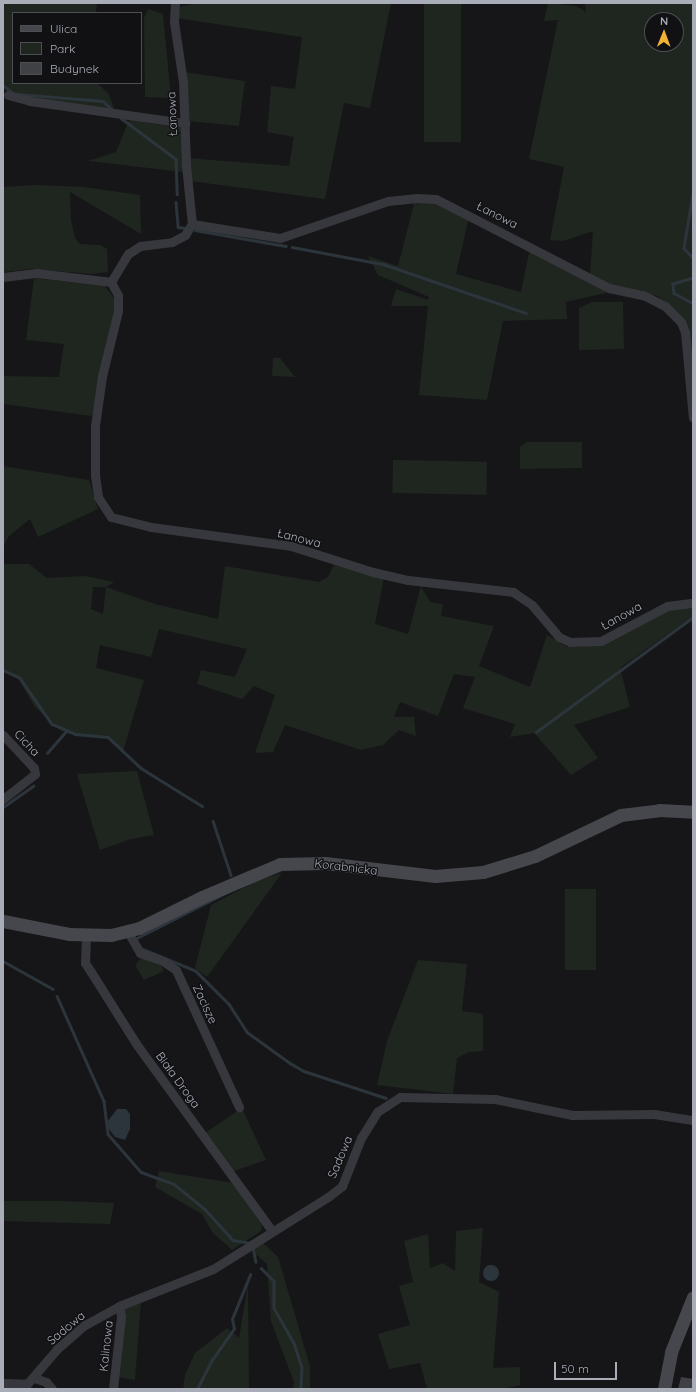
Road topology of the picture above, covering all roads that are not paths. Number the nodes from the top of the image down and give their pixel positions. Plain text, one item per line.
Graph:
1 (174, 3) edge
2 (8, 95) dead end
3 (184, 123) junction
4 (192, 224) junction
5 (3, 276) edge
6 (111, 282) junction
7 (693, 418) edge
8 (693, 603) edge
9 (3, 735) edge
10 (3, 799) edge
11 (693, 812) edge
12 (3, 921) edge
13 (128, 932) junction
14 (86, 936) junction
15 (239, 1107) dead end
16 (693, 1120) edge
17 (272, 1231) junction
18 (693, 1297) edge
19 (119, 1306) junction
20 (34, 1378) junction
21 (3, 1383) edge
22 (52, 1389) edge
23 (114, 1389) edge
24 (664, 1389) edge

1 - 3 street, Łanowa
2 - 3 street
3 - 4 street, Łanowa
4 - 6 street
4 - 7 street, Łanowa
5 - 6 street
6 - 8 street, Łanowa
9 - 10 street, Cicha
11 - 13 street, Korabnicka
12 - 14 street, Korabnicka
13 - 14 street, Korabnicka
13 - 15 street, Zacisze
14 - 17 street, Biała Droga
16 - 17 street, Sadowa
17 - 19 street, Sadowa
18 - 24 street
19 - 20 street, Sadowa
19 - 23 street, Kalinowa
20 - 21 street
20 - 22 street

